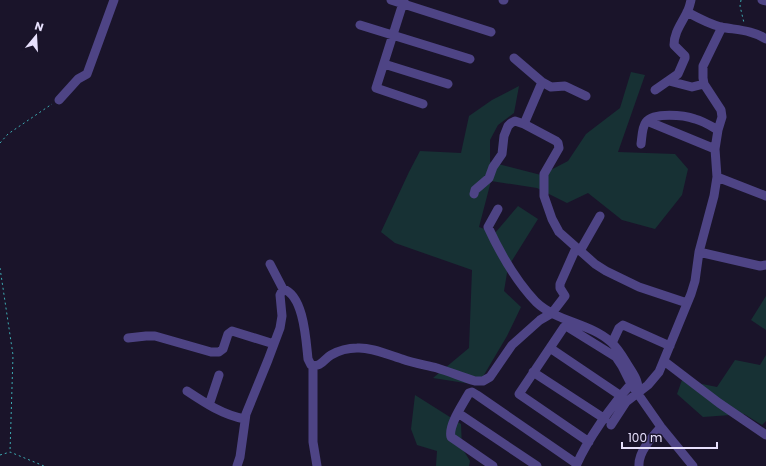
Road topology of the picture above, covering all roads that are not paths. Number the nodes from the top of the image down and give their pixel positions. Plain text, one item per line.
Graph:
1 (114, 0) edge
2 (391, 0) edge
3 (691, 0) edge
4 (762, 0) edge
5 (766, 1) edge
6 (403, 2) edge
7 (687, 12) junction
8 (360, 25) dead end
9 (722, 27) junction
10 (491, 32) dead end
11 (393, 35) junction
12 (766, 39) edge
13 (514, 58) dead end
14 (470, 59) dead end
15 (384, 64) junction
16 (669, 81) junction
17 (542, 82) junction
18 (448, 84) dead end
19 (704, 84) junction
20 (655, 90) dead end
21 (586, 96) dead end
22 (59, 100) road end
23 (423, 104) dead end
24 (648, 121) junction
25 (524, 124) junction
26 (718, 130) junction
27 (641, 144) dead end
28 (715, 149) junction
29 (717, 177) junction
30 (474, 194) dead end
31 (766, 196) edge
32 (498, 209) dead end
33 (600, 216) dead end
34 (578, 249) junction
35 (699, 252) junction
36 (270, 264) dead end
37 (766, 265) edge
38 (283, 289) junction
39 (687, 303) junction
40 (552, 312) junction
41 (128, 338) dead end
42 (612, 343) junction
43 (274, 344) junction
44 (670, 346) junction
45 (550, 348) junction
46 (664, 361) junction
47 (313, 366) junction
48 (533, 372) junction
49 (219, 375) dead end
50 (631, 384) junction
51 (187, 391) dead end
52 (638, 392) junction
53 (621, 396) junction
54 (209, 405) junction
55 (458, 413) junction
56 (245, 419) junction
57 (608, 422) junction
58 (661, 427) junction
59 (766, 435) edge
60 (589, 442) junction
61 (576, 465) edge
62 (237, 466) edge
63 (317, 466) edge
64 (494, 466) edge
65 (537, 466) edge
66 (639, 466) edge
67 (693, 466) edge

1 - 22 street
2 - 6 street
3 - 7 street
4 - 5 street
6 - 10 street
6 - 11 street
7 - 9 street
7 - 16 street
8 - 11 street
9 - 12 street
9 - 19 street
11 - 14 street
11 - 15 street
13 - 17 street
15 - 18 street
15 - 23 street
16 - 19 street
16 - 20 street
17 - 21 street
17 - 25 street
19 - 26 street
24 - 26 street
24 - 27 street
24 - 28 street
25 - 30 street
25 - 34 street
26 - 28 street
28 - 29 street
29 - 31 street
29 - 35 street
32 - 40 street
33 - 34 street
34 - 39 street
34 - 40 street
35 - 37 street
35 - 39 street
36 - 38 street
38 - 43 street
38 - 47 street
39 - 44 street
40 - 42 street
40 - 47 street
41 - 43 street
42 - 44 street
42 - 52 street
43 - 56 street
44 - 46 street
45 - 48 street
45 - 50 street
45 - 53 street
46 - 52 street
46 - 59 street
47 - 63 street
48 - 57 street
48 - 60 street
49 - 54 street
50 - 52 street
50 - 53 street
51 - 54 street
52 - 57 street
52 - 58 street
53 - 57 street
54 - 56 street
55 - 61 street
55 - 64 street
55 - 65 street
56 - 62 street
57 - 60 street
58 - 66 street
58 - 67 street
60 - 61 street

